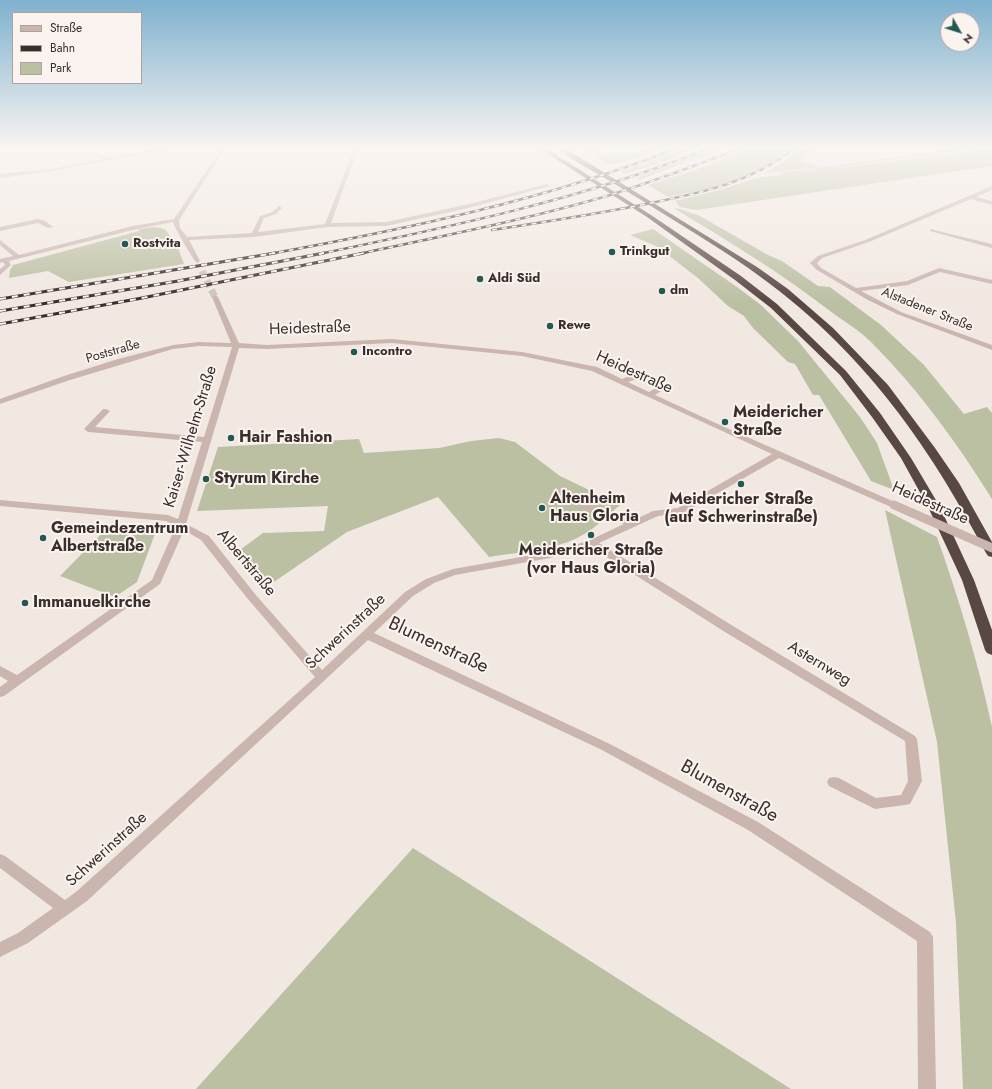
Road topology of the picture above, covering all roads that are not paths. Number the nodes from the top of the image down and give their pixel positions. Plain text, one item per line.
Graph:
1 (189, 200) edge
2 (337, 200) edge
3 (489, 200) edge
4 (623, 200) edge
5 (646, 200) edge
6 (964, 200) edge
7 (980, 200) edge
8 (992, 203) edge
9 (279, 208) dead end
10 (176, 220) junction
11 (327, 225) junction
12 (50, 227) dead end
13 (0, 229) edge
14 (932, 230) dead end
15 (254, 235) junction
16 (185, 238) junction
17 (0, 242) edge
18 (992, 246) edge
19 (18, 257) junction
20 (3, 261) edge
21 (197, 261) tunnel mouth
22 (0, 273) edge
23 (992, 282) edge
24 (855, 290) junction
25 (214, 297) tunnel mouth
26 (236, 345) junction
27 (992, 348) edge
28 (646, 376) tunnel mouth
29 (621, 382) junction
30 (665, 384) dead end
31 (649, 394) junction
32 (0, 402) edge
33 (106, 411) dead end
34 (206, 440) junction
35 (779, 454) junction
36 (561, 489) dead end
37 (0, 503) edge
38 (632, 524) junction
39 (180, 525) junction
40 (592, 543) junction
41 (992, 548) edge
42 (992, 553) edge
43 (366, 634) junction
44 (992, 650) edge
45 (0, 670) edge
46 (322, 677) junction
47 (17, 681) junction
48 (0, 693) edge
49 (834, 782) dead end
50 (0, 860) edge
51 (65, 909) junction
52 (0, 950) edge
53 (927, 1089) edge

1 - 10 street
2 - 11 street
3 - 11 street
4 - 44 highway
5 - 42 highway
6 - 24 street, Alstadener Straße
7 - 8 street
9 - 15 street
10 - 16 street
10 - 19 street
11 - 15 street
12 - 13 street
14 - 18 street
15 - 16 street
16 - 21 street
17 - 19 street
19 - 20 street
20 - 22 street
23 - 24 street, Alstadener Straße
24 - 27 street, Alstadener Straße
25 - 26 street
26 - 29 street, Heidestraße
26 - 32 street, Poststraße
26 - 34 street, Kaiser-Wilhelm-Straße
28 - 29 street
29 - 31 street, Heidestraße
30 - 31 street
31 - 35 street, Heidestraße
33 - 34 street
34 - 39 street, Kaiser-Wilhelm-Straße
35 - 38 street, Schwerinstraße
35 - 41 street, Heidestraße, bridge
36 - 38 street
37 - 39 street, Albertstraße
38 - 40 street, Schwerinstraße
39 - 46 street, Albertstraße
39 - 47 street, Kaiser-Wilhelm-Straße
40 - 43 street, Schwerinstraße
40 - 49 street, Asternweg
43 - 46 street, Schwerinstraße
43 - 53 street, Blumenstraße
45 - 47 street
46 - 51 street, Schwerinstraße
47 - 48 street, Kaiser-Wilhelm-Straße
50 - 51 street
51 - 52 street, Schwerinstraße

